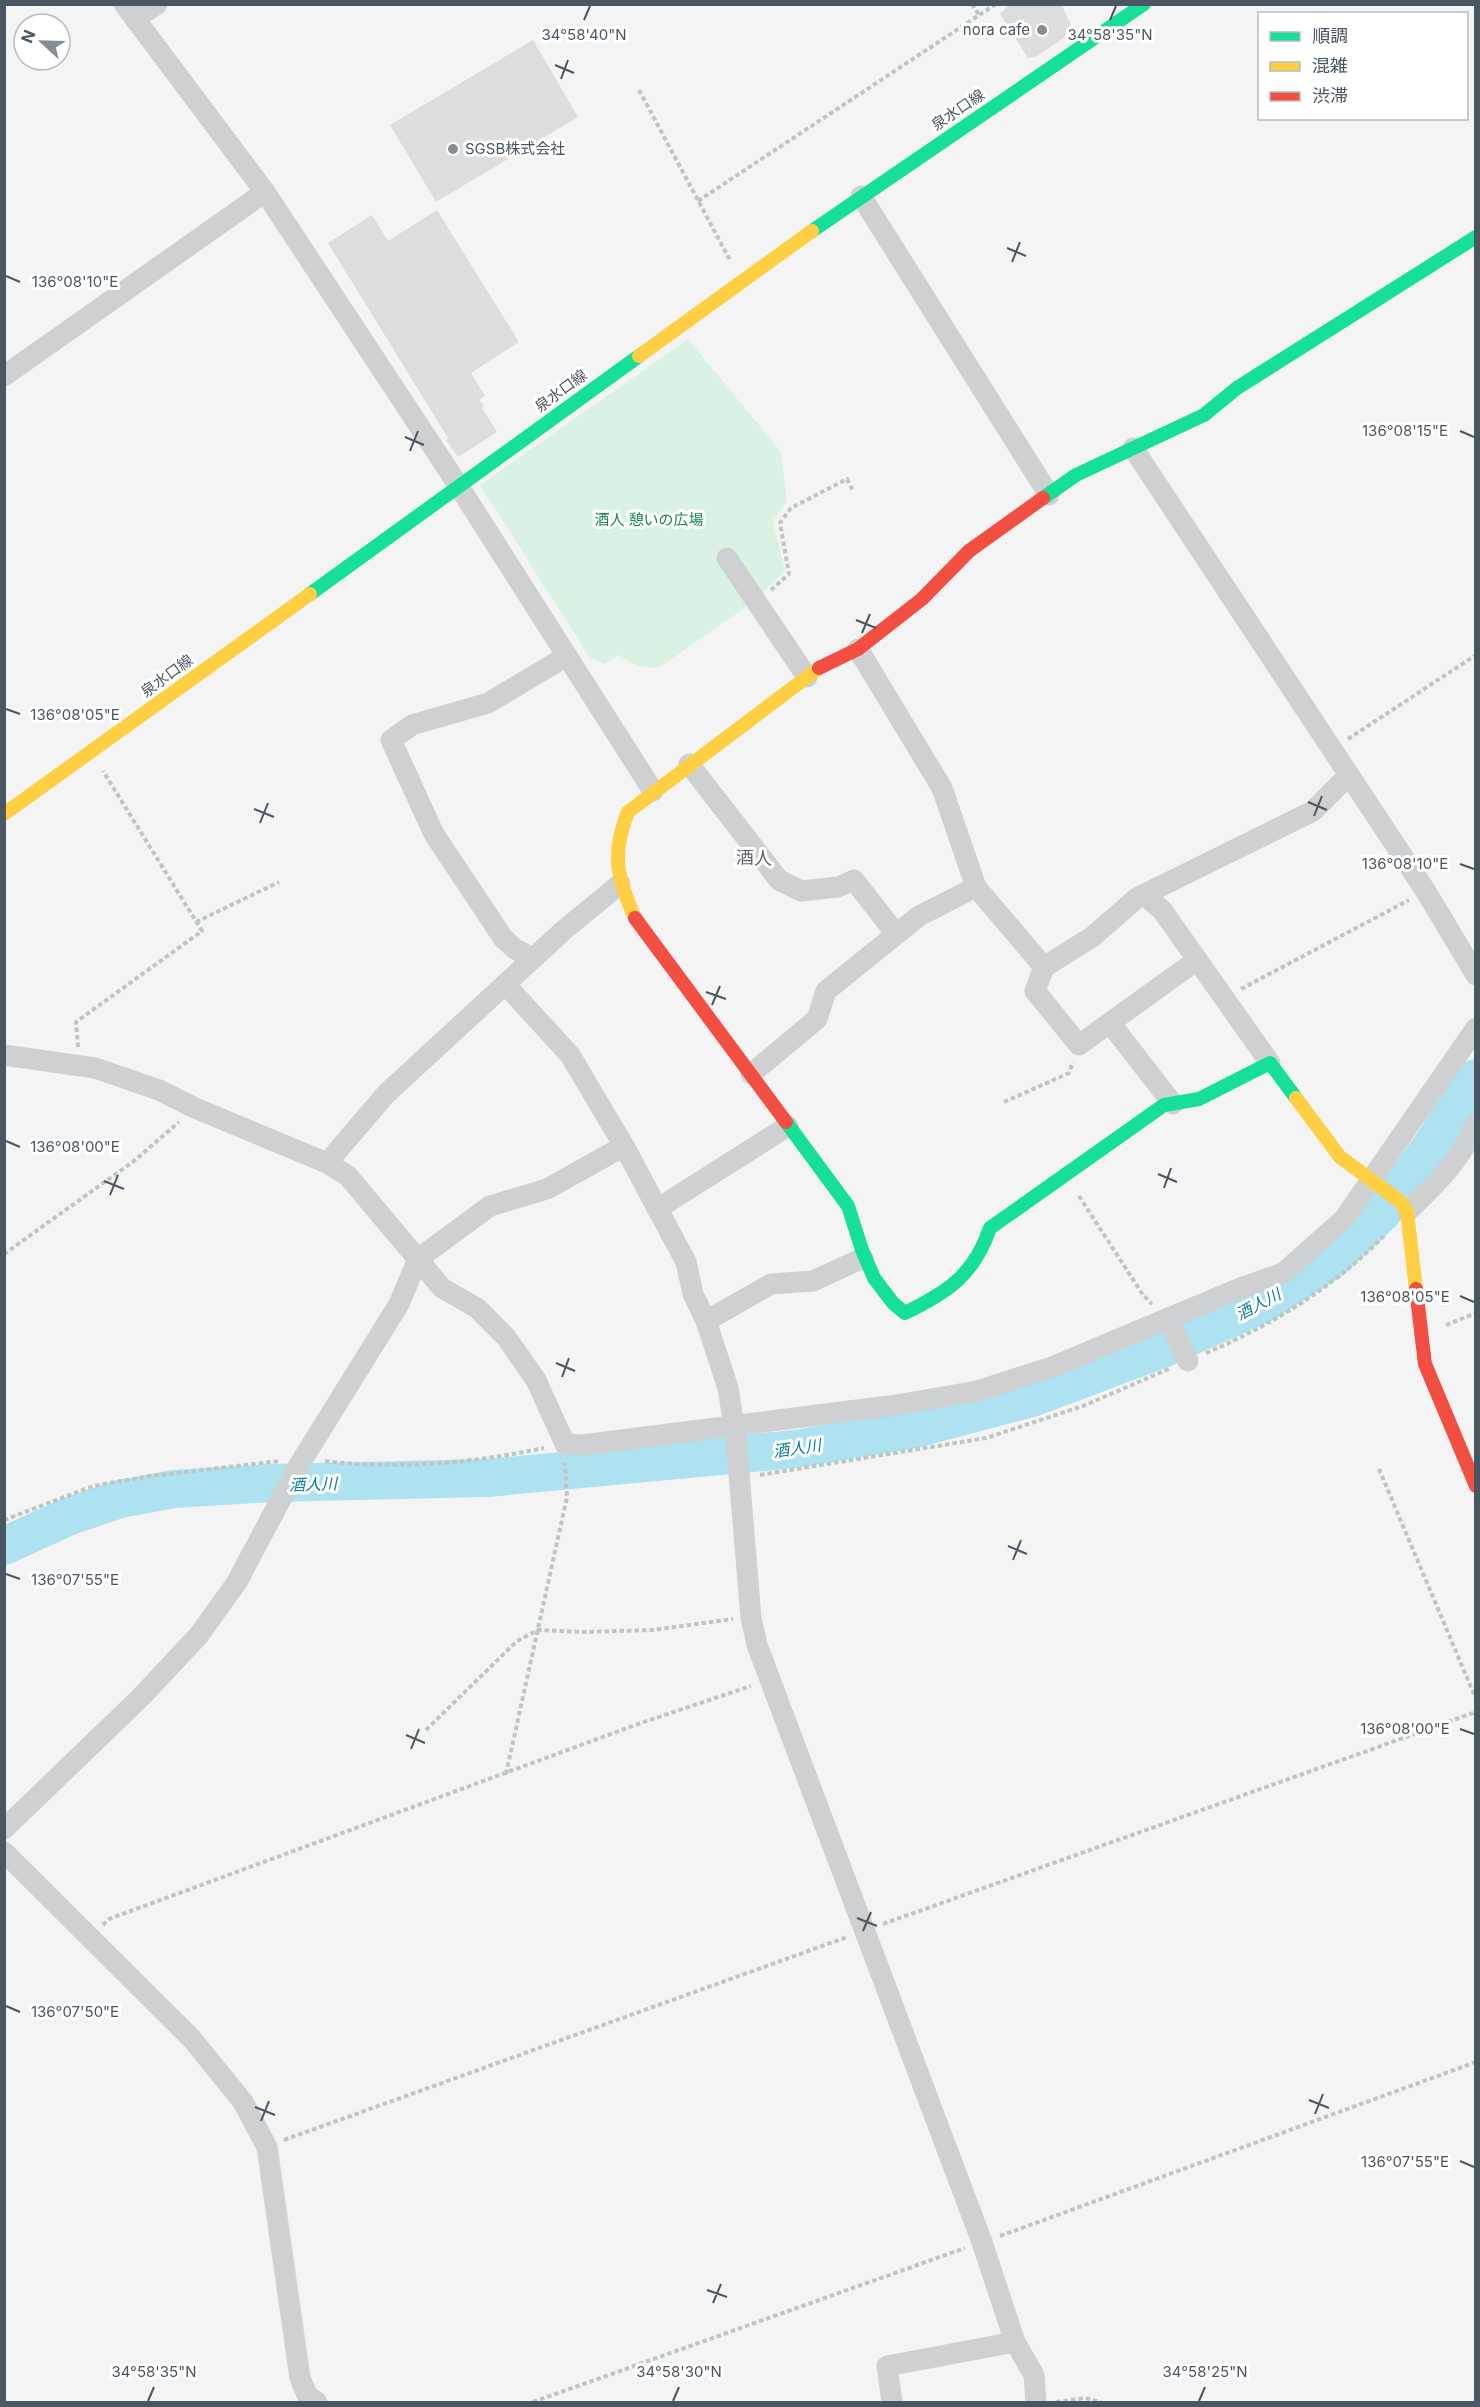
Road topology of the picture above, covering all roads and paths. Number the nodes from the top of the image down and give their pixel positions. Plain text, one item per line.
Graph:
1 (156, 4) edge
2 (972, 4) edge
3 (996, 4) edge
4 (1144, 4) edge
5 (129, 12) edge
6 (979, 15) junction
7 (639, 90) dead end
8 (265, 192) junction
9 (861, 196) junction
10 (698, 201) junction
11 (1476, 237) edge
12 (741, 281) junction
13 (4, 376) edge
14 (1133, 448) junction
15 (458, 485) junction
16 (853, 491) dead end
17 (1049, 495) junction
18 (728, 558) dead end
19 (757, 603) junction
20 (858, 649) junction
21 (1476, 655) edge
22 (567, 657) junction
23 (807, 677) junction
24 (1332, 749) junction
25 (91, 751) junction
26 (689, 764) junction
27 (1349, 775) junction
28 (653, 791) junction
29 (4, 814) edge
30 (279, 882) dead end
31 (620, 884) junction
32 (976, 888) junction
33 (1425, 890) junction
34 (1144, 895) junction
35 (196, 922) junction
36 (896, 934) junction
37 (533, 958) junction
38 (1197, 960) junction
39 (1044, 967) junction
40 (1476, 975) edge
41 (505, 984) junction
42 (1224, 998) junction
43 (1110, 1023) junction
44 (1476, 1028) edge
45 (1080, 1045) junction
46 (4, 1055) edge
47 (1270, 1063) junction
48 (79, 1065) junction
49 (751, 1074) junction
50 (1004, 1102) dead end
51 (1173, 1104) junction
52 (195, 1108) junction
53 (1476, 1124) edge
54 (788, 1126) junction
55 (624, 1146) junction
56 (327, 1163) junction
57 (1065, 1175) junction
58 (1369, 1179) junction
59 (657, 1209) junction
60 (1407, 1212) junction
61 (4, 1254) edge
62 (863, 1258) junction
63 (418, 1259) junction
64 (1476, 1313) edge
65 (1168, 1318) junction
66 (706, 1321) junction
67 (1421, 1336) junction
68 (1188, 1361) junction
69 (734, 1426) junction
70 (565, 1444) junction
71 (1379, 1469) dead end
72 (739, 1479) junction
73 (1476, 1486) edge
74 (751, 1617) junction
75 (538, 1630) junction
76 (768, 1680) junction
77 (1476, 1699) edge
78 (426, 1730) dead end
79 (506, 1774) junction
80 (4, 1829) edge
81 (4, 1852) edge
82 (92, 1938) junction
83 (1476, 2062) edge
84 (981, 2242) junction
85 (1015, 2342) junction
86 (317, 2403) edge
87 (533, 2403) edge
88 (892, 2403) edge
89 (1036, 2403) edge
90 (1049, 2403) edge
91 (1101, 2403) edge

1 - 5 street
2 - 6 path
3 - 6 path
4 - 9 street, 泉水口線
5 - 8 street
6 - 10 path
7 - 10 path
8 - 13 street
8 - 15 street
9 - 12 street, 泉水口線
9 - 17 street
10 - 12 path
11 - 14 street
12 - 15 street, 泉水口線
14 - 17 street
14 - 24 street
15 - 22 street
15 - 25 street, 泉水口線
16 - 19 path
17 - 20 street
18 - 19 street
19 - 23 street
20 - 23 street
20 - 32 street
21 - 24 path
22 - 28 street
22 - 37 street
23 - 26 street
24 - 27 street
25 - 29 street, 泉水口線
25 - 35 path
26 - 28 street
26 - 36 street
27 - 33 street
27 - 34 street
28 - 31 street
30 - 35 path
31 - 37 street
31 - 49 street
32 - 36 street
32 - 39 street
33 - 40 street
33 - 42 path
34 - 38 street
34 - 39 street
35 - 48 path
36 - 49 street
37 - 41 street
38 - 42 street
38 - 43 street
39 - 45 street
41 - 55 street
41 - 56 street
42 - 47 street
43 - 45 street
43 - 51 street
44 - 58 street
45 - 50 path
46 - 48 street
47 - 51 street
47 - 58 street
48 - 52 street
49 - 54 street
51 - 57 street
52 - 56 street
52 - 61 path
53 - 60 street
54 - 59 street
54 - 62 street
55 - 59 street
55 - 63 street
56 - 63 street
57 - 62 street
57 - 65 path
58 - 60 street
58 - 65 street
59 - 66 street
60 - 67 street
60 - 68 path
62 - 66 street
63 - 70 street
63 - 80 street
64 - 67 path
65 - 68 street
65 - 69 street
66 - 69 street
67 - 73 street
68 - 72 path
69 - 70 street
69 - 72 street
70 - 75 path
71 - 77 path
72 - 74 street
74 - 75 path
74 - 76 street
75 - 78 path
75 - 79 path
76 - 79 path
76 - 84 street
79 - 82 path
81 - 82 street
82 - 86 street
83 - 84 path
84 - 85 street
84 - 87 path
85 - 88 street
85 - 89 street
90 - 91 path

